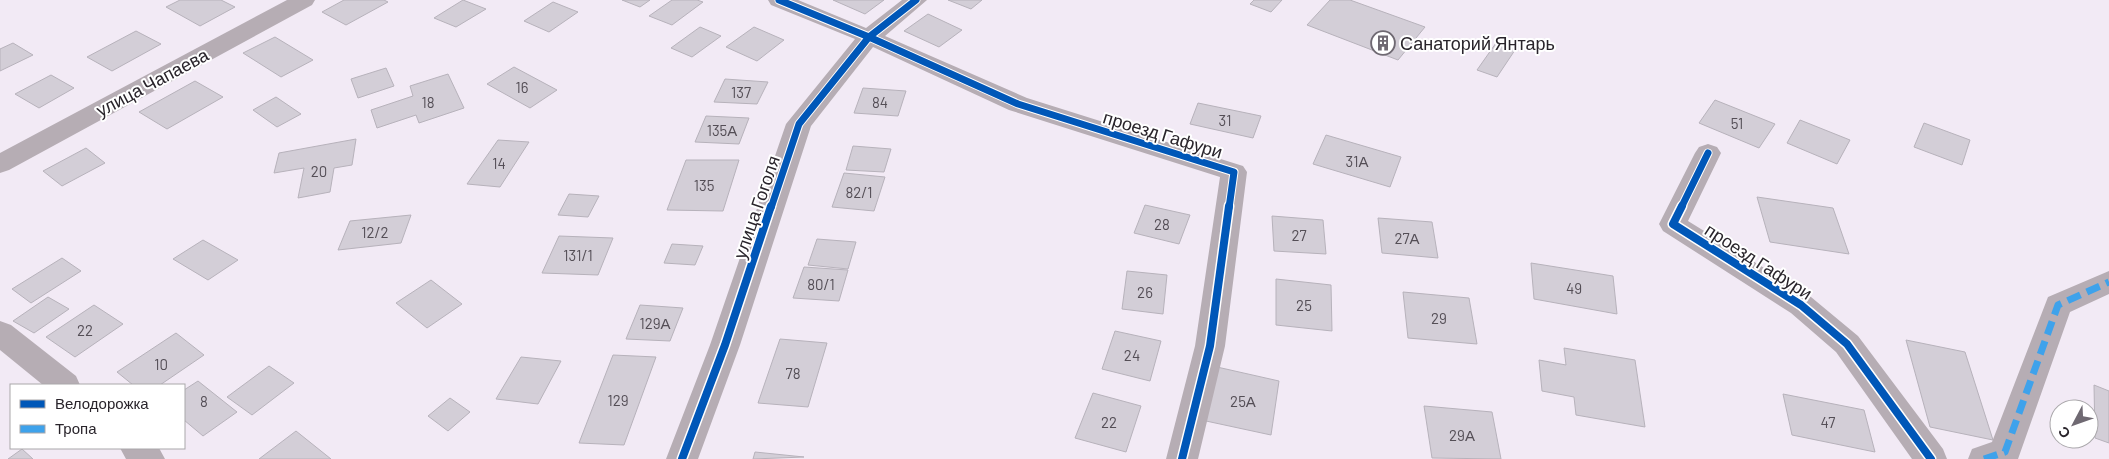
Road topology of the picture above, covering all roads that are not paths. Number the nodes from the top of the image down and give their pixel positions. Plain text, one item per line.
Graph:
1 (304, 0) edge
2 (779, 0) edge
3 (916, 0) edge
4 (870, 37) junction
5 (1708, 153) dead end
6 (0, 164) edge
7 (2109, 282) edge
8 (0, 333) edge
9 (64, 384) edge
10 (137, 449) edge
11 (149, 459) edge
12 (682, 459) edge
13 (1182, 459) edge
14 (1931, 459) edge
15 (1984, 459) edge

1 - 6 street, улица Чапаева
2 - 4 street
3 - 4 street, улица Гоголя
4 - 12 street, улица Гоголя
4 - 13 street, проезд Гафури
5 - 14 street, проезд Гафури
7 - 15 street
8 - 9 street
10 - 11 street

